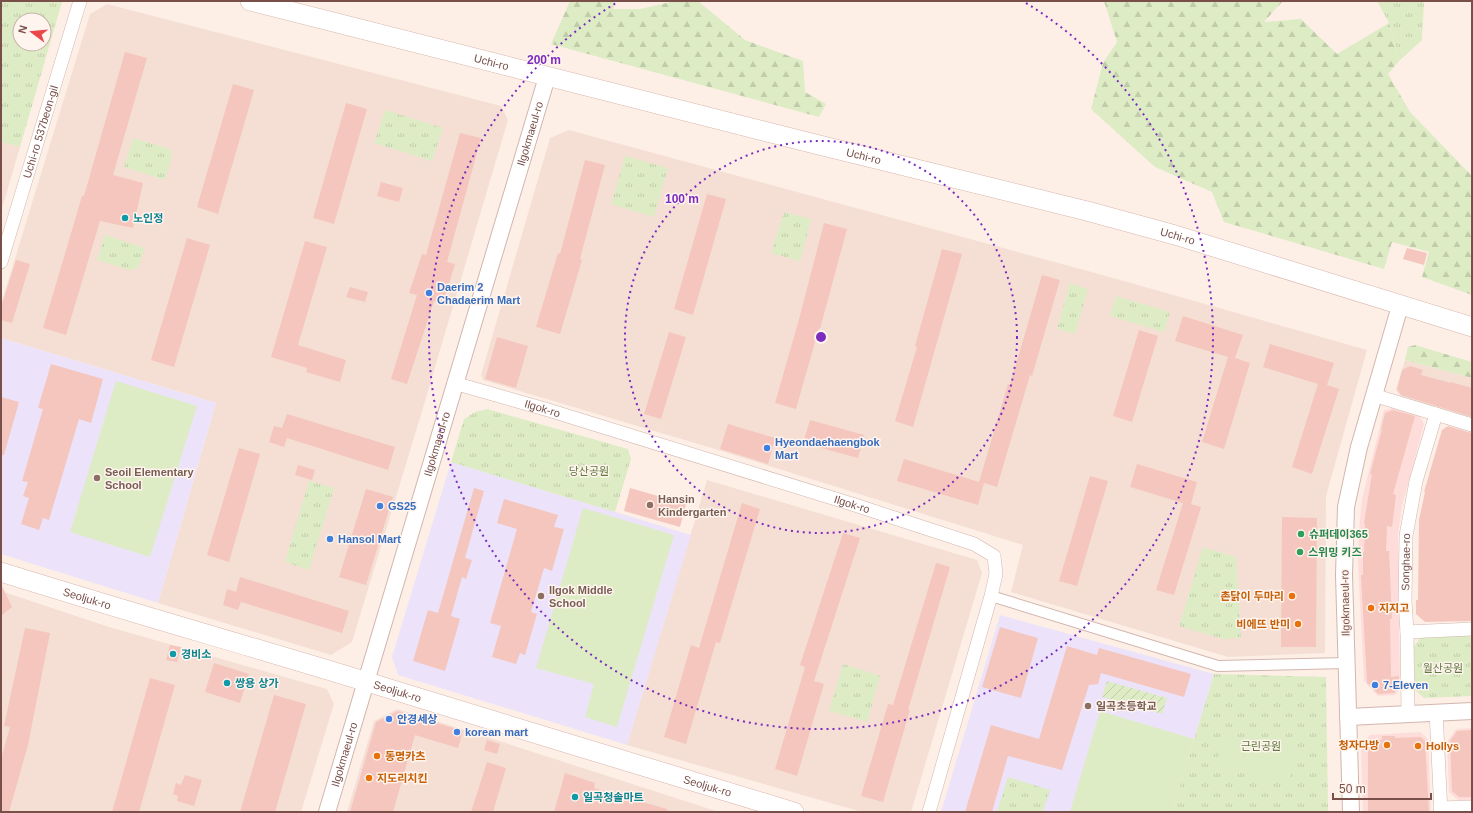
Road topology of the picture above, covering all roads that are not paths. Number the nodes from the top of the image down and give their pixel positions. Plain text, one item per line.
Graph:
1 (80, 1) edge
2 (250, 1) edge
3 (547, 77) junction
4 (1, 262) edge
5 (1400, 306) junction
6 (1472, 328) edge
7 (454, 383) junction
8 (1373, 395) junction
9 (1436, 414) junction
10 (1472, 425) edge
11 (1, 572) edge
12 (991, 596) junction
13 (1472, 629) edge
14 (1407, 632) junction
15 (1347, 664) junction
16 (366, 682) junction
17 (1436, 712) junction
18 (1472, 712) edge
19 (1408, 713) junction
20 (1348, 717) junction
21 (1472, 807) edge
22 (1440, 810) edge
23 (327, 812) edge
24 (794, 812) edge
25 (928, 812) edge
26 (1351, 812) edge

1 - 4 street, Uchi-ro 537beon-gil
2 - 3 main road, Uchi-ro
3 - 5 main road, Uchi-ro
3 - 7 street, Ilgokmaeul-ro
5 - 6 main road, Uchi-ro
5 - 8 street, Ilgokmaeul-ro
7 - 12 street, Ilgok-ro
7 - 16 street, Ilgokmaeul-ro
8 - 9 street
8 - 15 street, Ilgokmaeul-ro
9 - 10 street
9 - 14 street, Songhae-ro
11 - 16 main road, Seoljuk-ro
12 - 15 street
12 - 25 street, Ilgok-ro
13 - 14 street
14 - 19 street, Songhae-ro
15 - 20 street, Ilgokmaeul-ro
16 - 23 street, Ilgokmaeul-ro
16 - 24 main road, Seoljuk-ro
17 - 18 street
17 - 19 street
17 - 22 street
19 - 20 street
20 - 26 street, Ilgokmaeul-ro
21 - 22 street

